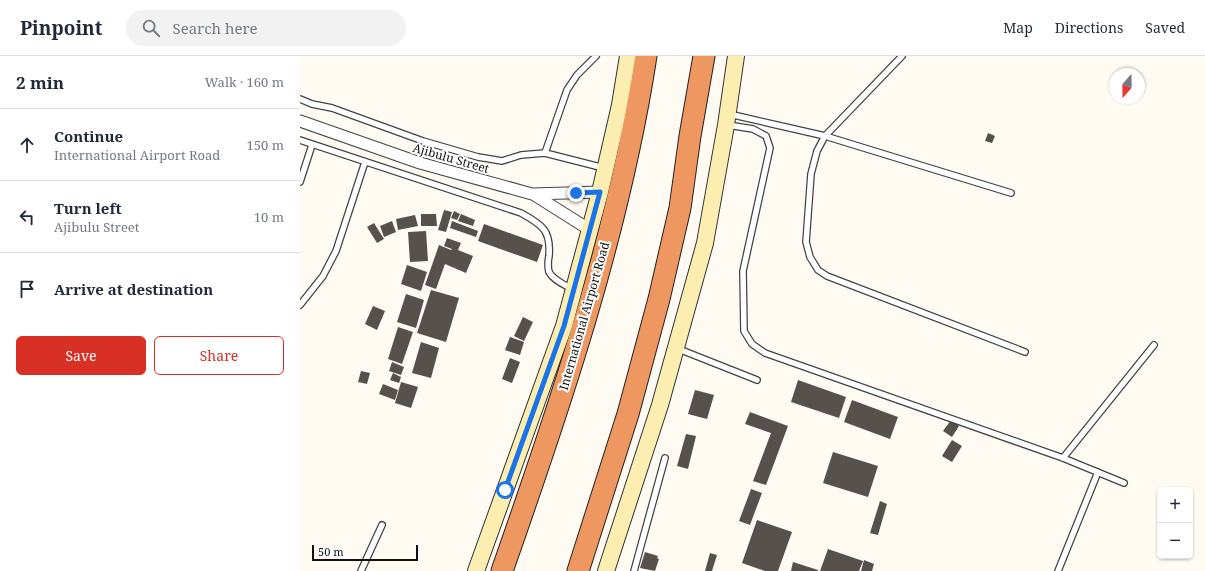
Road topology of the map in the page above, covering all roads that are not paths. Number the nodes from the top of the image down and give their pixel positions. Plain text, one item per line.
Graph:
1 (596, 56) edge
2 (628, 56) edge
3 (646, 56) edge
4 (704, 56) edge
5 (736, 56) edge
6 (902, 56) edge
7 (300, 99) edge
8 (726, 119) junction
9 (300, 121) edge
10 (825, 136) junction
11 (300, 140) edge
12 (312, 145) junction
13 (545, 153) junction
14 (365, 162) junction
15 (604, 168) junction
16 (300, 182) edge
17 (600, 192) junction
18 (1011, 193) dead end
19 (532, 194) junction
20 (590, 230) junction
21 (574, 290) junction
22 (300, 305) edge
23 (1154, 345) dead end
24 (676, 348) junction
25 (1025, 352) dead end
26 (757, 380) dead end
27 (665, 458) dead end
28 (1063, 458) junction
29 (1098, 472) junction
30 (1124, 482) dead end
31 (382, 525) dead end
32 (361, 571) edge
33 (476, 571) edge
34 (502, 571) edge
35 (578, 571) edge
36 (606, 571) edge
37 (634, 571) edge
38 (1058, 571) edge

1 - 13 lane
2 - 15 main road, International Airport Road
3 - 34 highway, International Airport Road
4 - 35 highway
5 - 8 main road
6 - 10 lane
7 - 13 lane
8 - 10 lane
8 - 24 main road
8 - 28 lane
9 - 19 street, Ajibulu Street
10 - 18 lane
10 - 25 lane
11 - 12 lane
12 - 14 lane
12 - 16 lane
13 - 15 lane
14 - 21 lane
14 - 22 lane
15 - 17 main road, International Airport Road
17 - 19 street, Ajibulu Street
17 - 20 main road, International Airport Road
19 - 20 street
20 - 21 main road, International Airport Road
21 - 33 main road, International Airport Road
23 - 28 lane
24 - 26 lane
24 - 36 main road
27 - 37 lane
28 - 29 lane
29 - 30 lane
29 - 38 lane
31 - 32 lane

